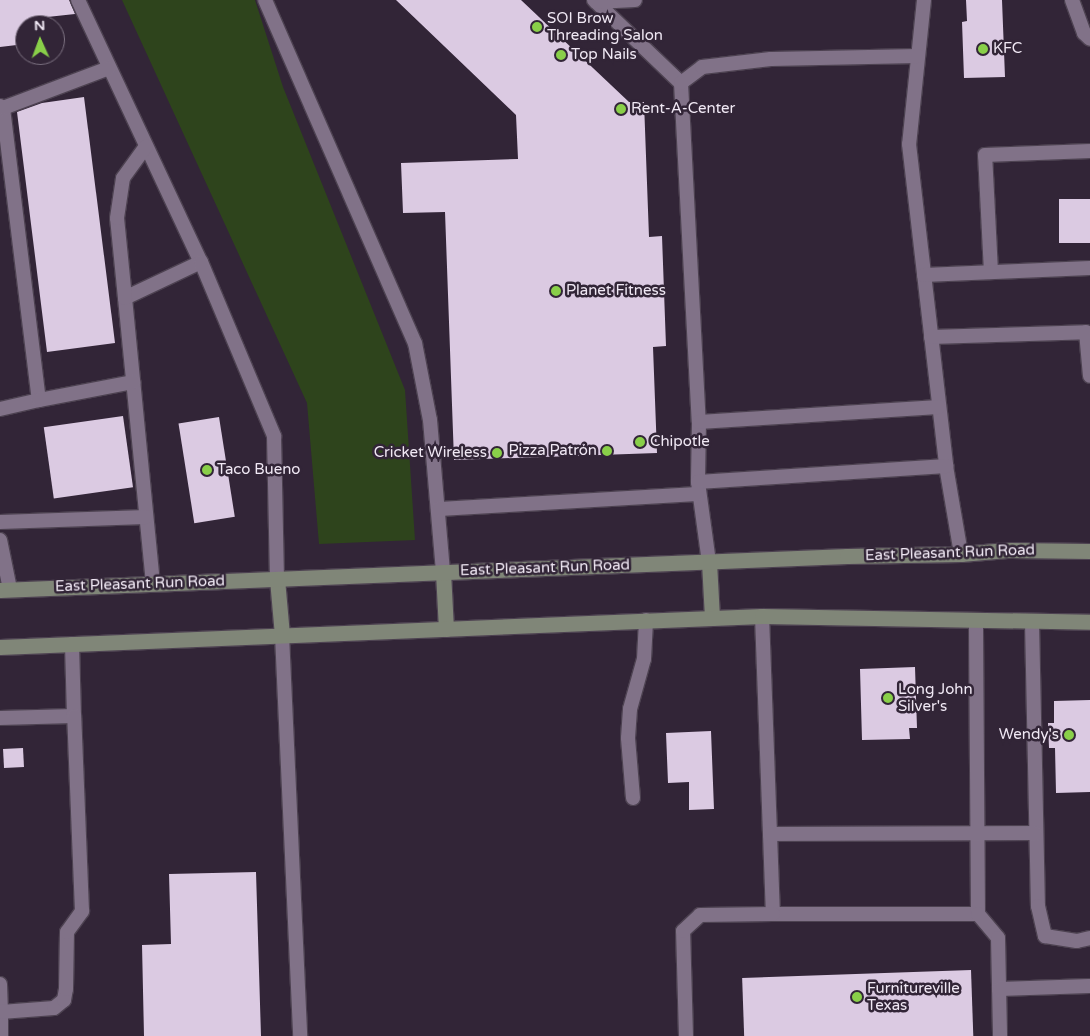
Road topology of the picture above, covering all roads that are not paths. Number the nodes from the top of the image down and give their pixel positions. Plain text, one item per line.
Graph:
1 (78, 0) edge
2 (265, 0) edge
3 (635, 0) edge
4 (924, 0) edge
5 (1072, 0) edge
6 (595, 1) edge
7 (1090, 38) edge
8 (918, 56) junction
9 (109, 68) junction
10 (682, 84) junction
11 (1, 107) edge
12 (146, 146) junction
13 (1090, 151) edge
14 (5, 163) edge
15 (201, 262) junction
16 (1090, 268) edge
17 (991, 272) junction
18 (924, 275) junction
19 (125, 298) junction
20 (1088, 331) edge
21 (931, 337) junction
22 (1090, 376) edge
23 (133, 382) junction
24 (39, 400) junction
25 (940, 407) junction
26 (0, 409) edge
27 (699, 422) junction
28 (946, 466) junction
29 (699, 488) junction
30 (438, 509) junction
31 (146, 517) junction
32 (0, 522) edge
33 (0, 540) edge
34 (1090, 551) edge
35 (961, 554) junction
36 (710, 562) junction
37 (443, 572) junction
38 (277, 579) junction
39 (153, 583) junction
40 (5, 589) edge
41 (762, 616) junction
42 (712, 618) junction
43 (646, 620) junction
44 (976, 621) junction
45 (1032, 622) junction
46 (1090, 622) edge
47 (446, 629) junction
48 (282, 635) junction
49 (72, 644) junction
50 (0, 647) edge
51 (74, 716) junction
52 (0, 718) edge
53 (632, 798) dead end
54 (1035, 833) junction
55 (770, 834) junction
56 (977, 834) junction
57 (773, 914) junction
58 (978, 914) junction
59 (1090, 938) edge
60 (0, 984) edge
61 (1090, 986) edge
62 (999, 988) junction
63 (1, 1012) edge
64 (1, 1036) edge
65 (300, 1036) edge
66 (686, 1036) edge
67 (1000, 1036) edge

1 - 9 lane
2 - 30 lane
3 - 6 lane
4 - 8 lane
5 - 7 lane
6 - 10 lane
8 - 10 lane
8 - 18 lane
9 - 11 lane
9 - 12 lane
10 - 27 lane
11 - 14 lane
12 - 15 lane
12 - 19 lane
13 - 17 lane
14 - 24 lane
15 - 19 lane
15 - 38 lane
16 - 17 lane
17 - 18 lane
18 - 21 lane
19 - 23 lane
20 - 21 lane
20 - 22 lane
21 - 25 lane
23 - 24 lane
23 - 31 lane
24 - 26 lane
25 - 27 lane
25 - 28 lane
27 - 29 lane
28 - 29 lane
28 - 35 lane
29 - 30 lane
29 - 36 lane
30 - 37 lane
31 - 32 lane
31 - 39 lane
33 - 40 lane
34 - 35 main road, East Pleasant Run Road
35 - 36 main road, East Pleasant Run Road
36 - 37 main road, East Pleasant Run Road
36 - 42 main road
37 - 38 main road, East Pleasant Run Road
37 - 47 main road
38 - 39 main road, East Pleasant Run Road
38 - 48 main road
39 - 40 main road, East Pleasant Run Road
41 - 42 main road
41 - 44 main road
41 - 55 lane
42 - 43 main road
43 - 47 main road
43 - 53 lane
44 - 45 main road
44 - 56 lane
45 - 46 main road
45 - 54 lane
47 - 48 main road
48 - 49 main road
48 - 65 lane
49 - 50 main road
49 - 51 lane
51 - 52 lane
51 - 63 lane
54 - 56 lane
54 - 59 lane
55 - 56 lane
55 - 57 lane
56 - 58 lane
57 - 58 lane
57 - 66 lane
58 - 62 lane
60 - 63 lane
61 - 62 lane
62 - 67 lane
63 - 64 lane

